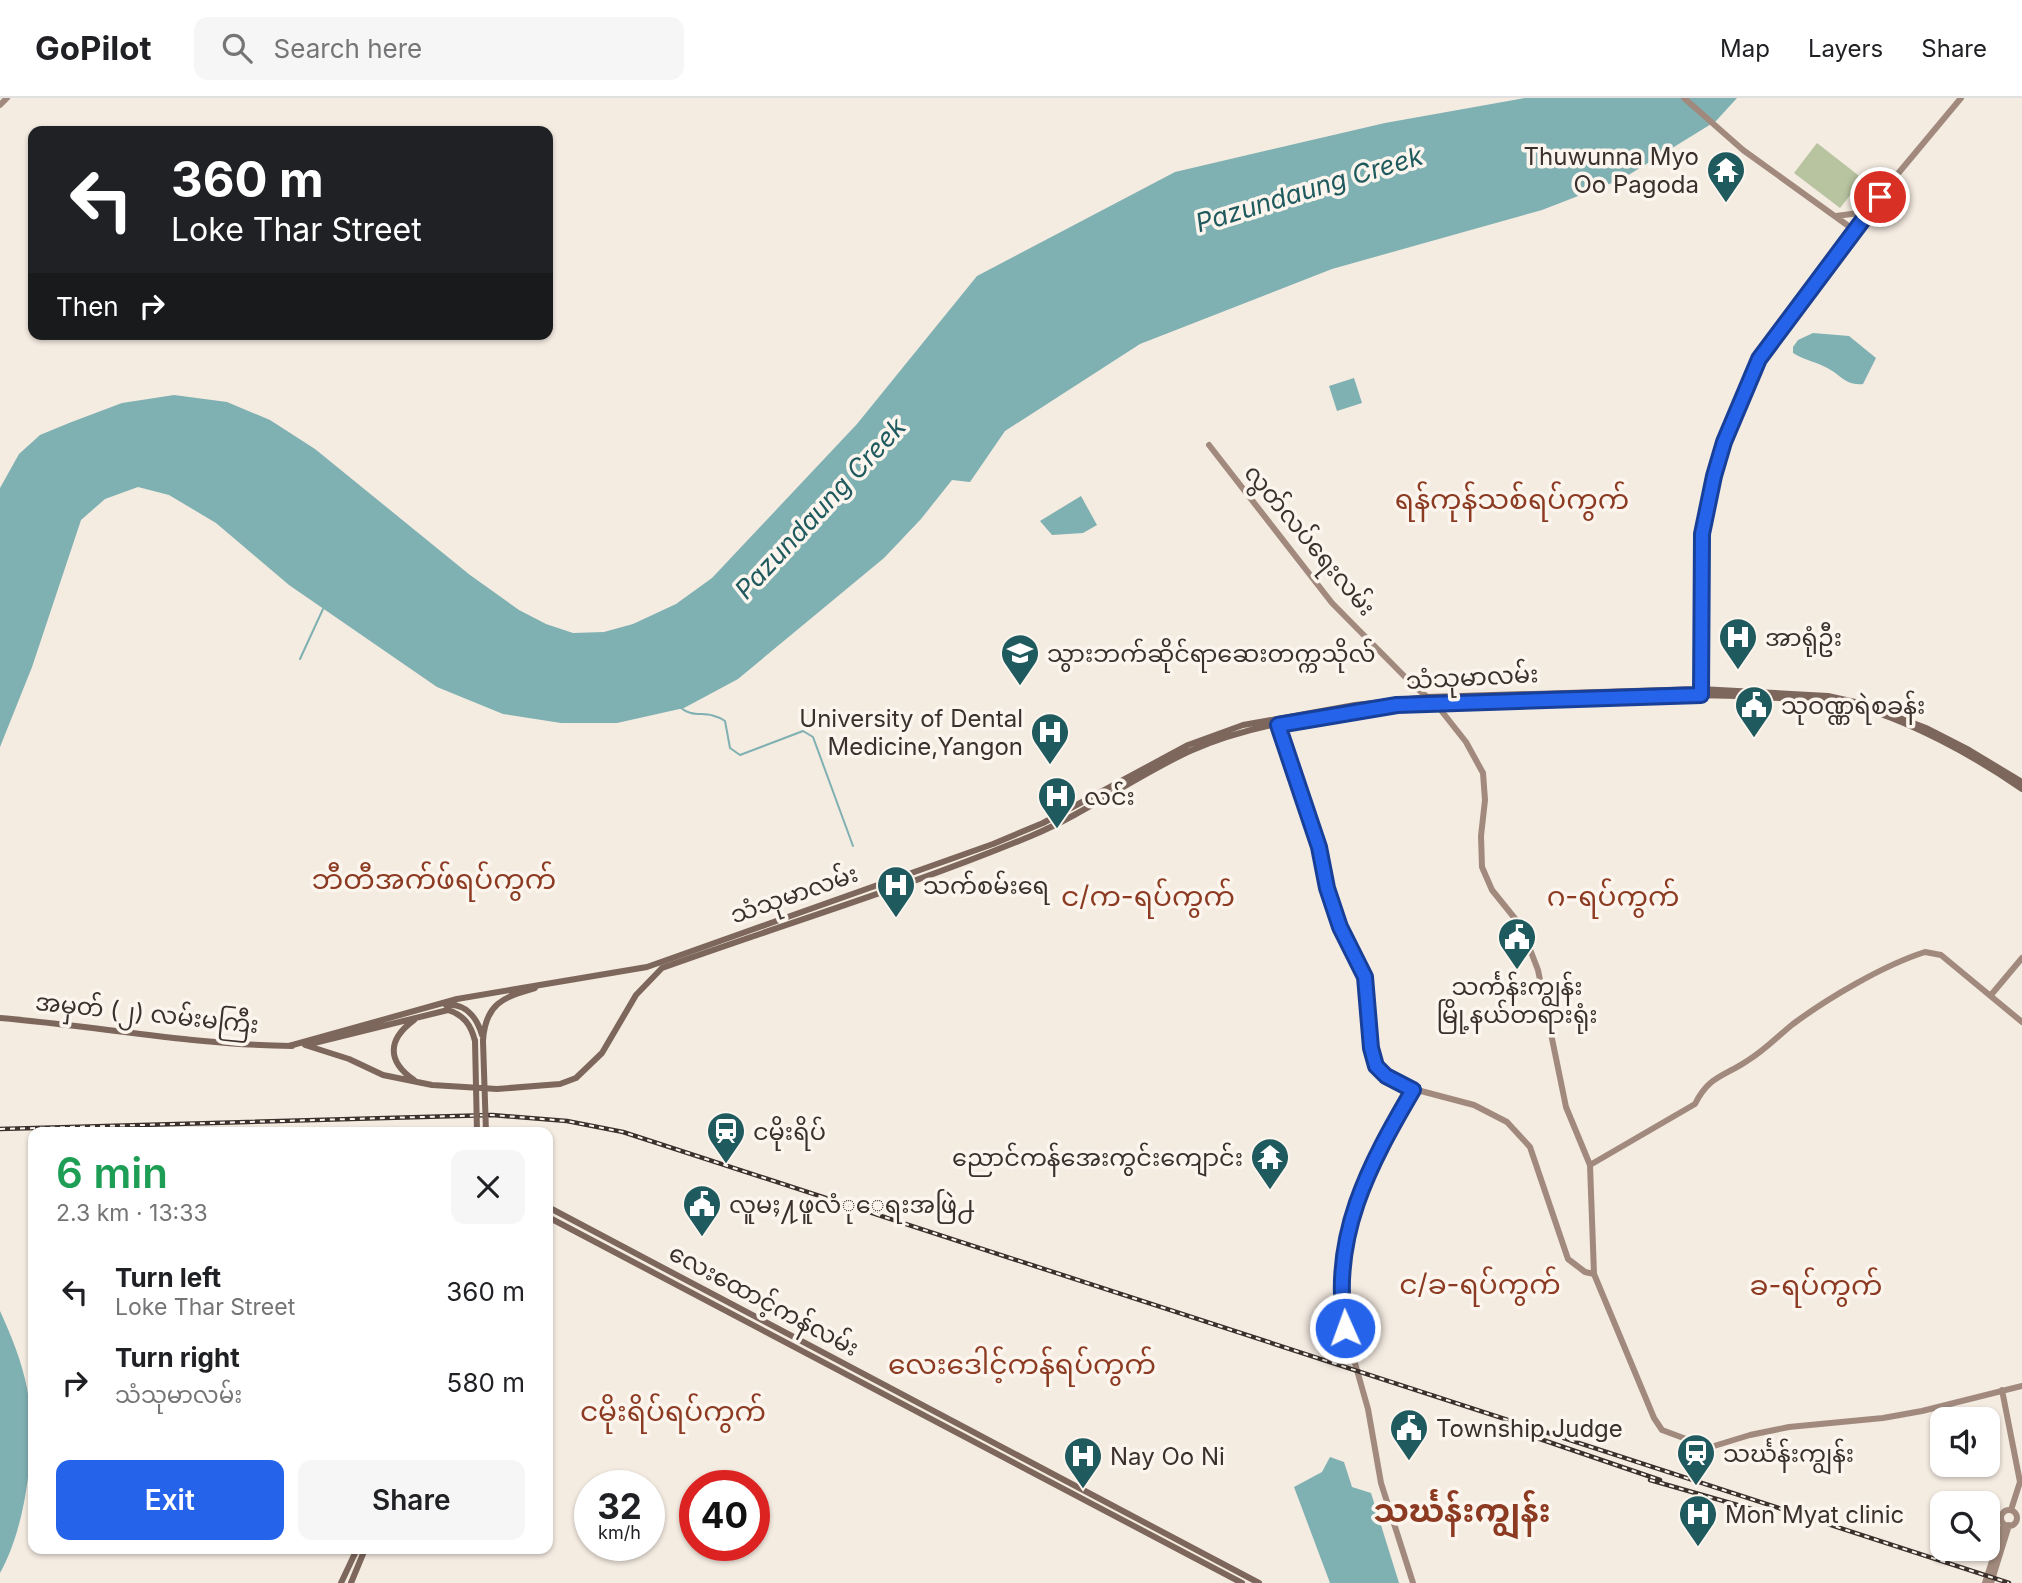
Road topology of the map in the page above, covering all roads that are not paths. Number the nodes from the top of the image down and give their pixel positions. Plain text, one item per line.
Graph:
1 (7, 98) edge
2 (1684, 98) edge
3 (1961, 98) edge
4 (0, 105) edge
5 (1868, 212) junction
6 (1835, 216) junction
7 (1843, 222) junction
8 (1854, 230) junction
9 (1845, 242) junction
10 (1209, 445) dead end
11 (1701, 692) junction
12 (1427, 697) junction
13 (1436, 704) junction
14 (1277, 721) junction
15 (2022, 782) edge
16 (2022, 789) edge
17 (2022, 958) edge
18 (661, 965) junction
19 (569, 980) junction
20 (1991, 995) junction
21 (406, 1013) junction
22 (418, 1016) junction
23 (0, 1018) edge
24 (2022, 1022) edge
25 (483, 1041) junction
26 (305, 1045) junction
27 (289, 1046) junction
28 (415, 1081) junction
29 (1413, 1090) junction
30 (477, 1127) edge
31 (486, 1127) edge
32 (1590, 1165) junction
33 (553, 1210) edge
34 (553, 1220) edge
35 (1594, 1274) junction
36 (698, 1287) junction
37 (693, 1296) junction
38 (737, 1308) junction
39 (732, 1317) junction
40 (2022, 1386) edge
41 (2002, 1390) junction
42 (1056, 1481) junction
43 (2011, 1510) junction
44 (2007, 1525) junction
45 (1180, 1546) junction
46 (354, 1554) edge
47 (362, 1554) edge
48 (345, 1582) edge
49 (1242, 1583) edge
50 (1259, 1583) edge
51 (1413, 1583) edge
52 (1985, 1583) edge
53 (1991, 1583) edge

1 - 4 street
2 - 6 street
3 - 5 street
5 - 6 street
5 - 8 street
6 - 7 street
7 - 8 street
7 - 9 street
8 - 9 street
9 - 11 street
10 - 12 street, လွတ်လပ်ရေးလမ်း
11 - 12 main road, သံသုမာလမ်း
11 - 13 main road, သံသုမာလမ်း
11 - 15 main road, သံသုမာလမ်း
11 - 16 main road, သံသုမာလမ်း
12 - 13 street, လွတ်လပ်ရေးလမ်း
12 - 14 main road, သံသုမာလမ်း
13 - 14 main road, သံသုမာလမ်း
13 - 32 street, လွတ်လပ်ရေးလမ်း
14 - 18 main road, သံသုမာလမ်း
14 - 29 street
17 - 20 street
18 - 19 main road, သံသုမာလမ်း
18 - 28 main road, သံသုမာလမ်း
19 - 21 main road
19 - 25 main road
20 - 24 street
20 - 32 street
21 - 25 main road
21 - 27 main road
22 - 26 main road
22 - 28 main road
22 - 30 main road, bridge
23 - 27 main road, အမှတ် (၂) လမ်းမကြီး
25 - 31 main road, bridge
26 - 27 main road
26 - 28 main road, သံသုမာလမ်း
29 - 35 street
29 - 51 street
32 - 35 street
33 - 36 main road, လေးထောင့်ကန်လမ်း
34 - 37 main road, လေးထောင့်ကန်လမ်း
35 - 41 street
36 - 37 main road
36 - 38 main road, လေးထောင့်ကန်လမ်း
37 - 39 main road, လေးထောင့်ကန်လမ်း
38 - 39 main road
38 - 42 main road, လေးထောင့်ကန်လမ်း
39 - 42 main road, လေးထောင့်ကန်လမ်း
40 - 41 street
41 - 43 street
42 - 45 main road, လေးထောင့်ကန်လမ်း
43 - 44 street
43 - 44 street
44 - 52 street
44 - 53 street
45 - 49 main road, လေးထောင့်ကန်လမ်း
45 - 50 main road, လေးထောင့်ကန်လမ်း
46 - 48 main road
47 - 48 main road

